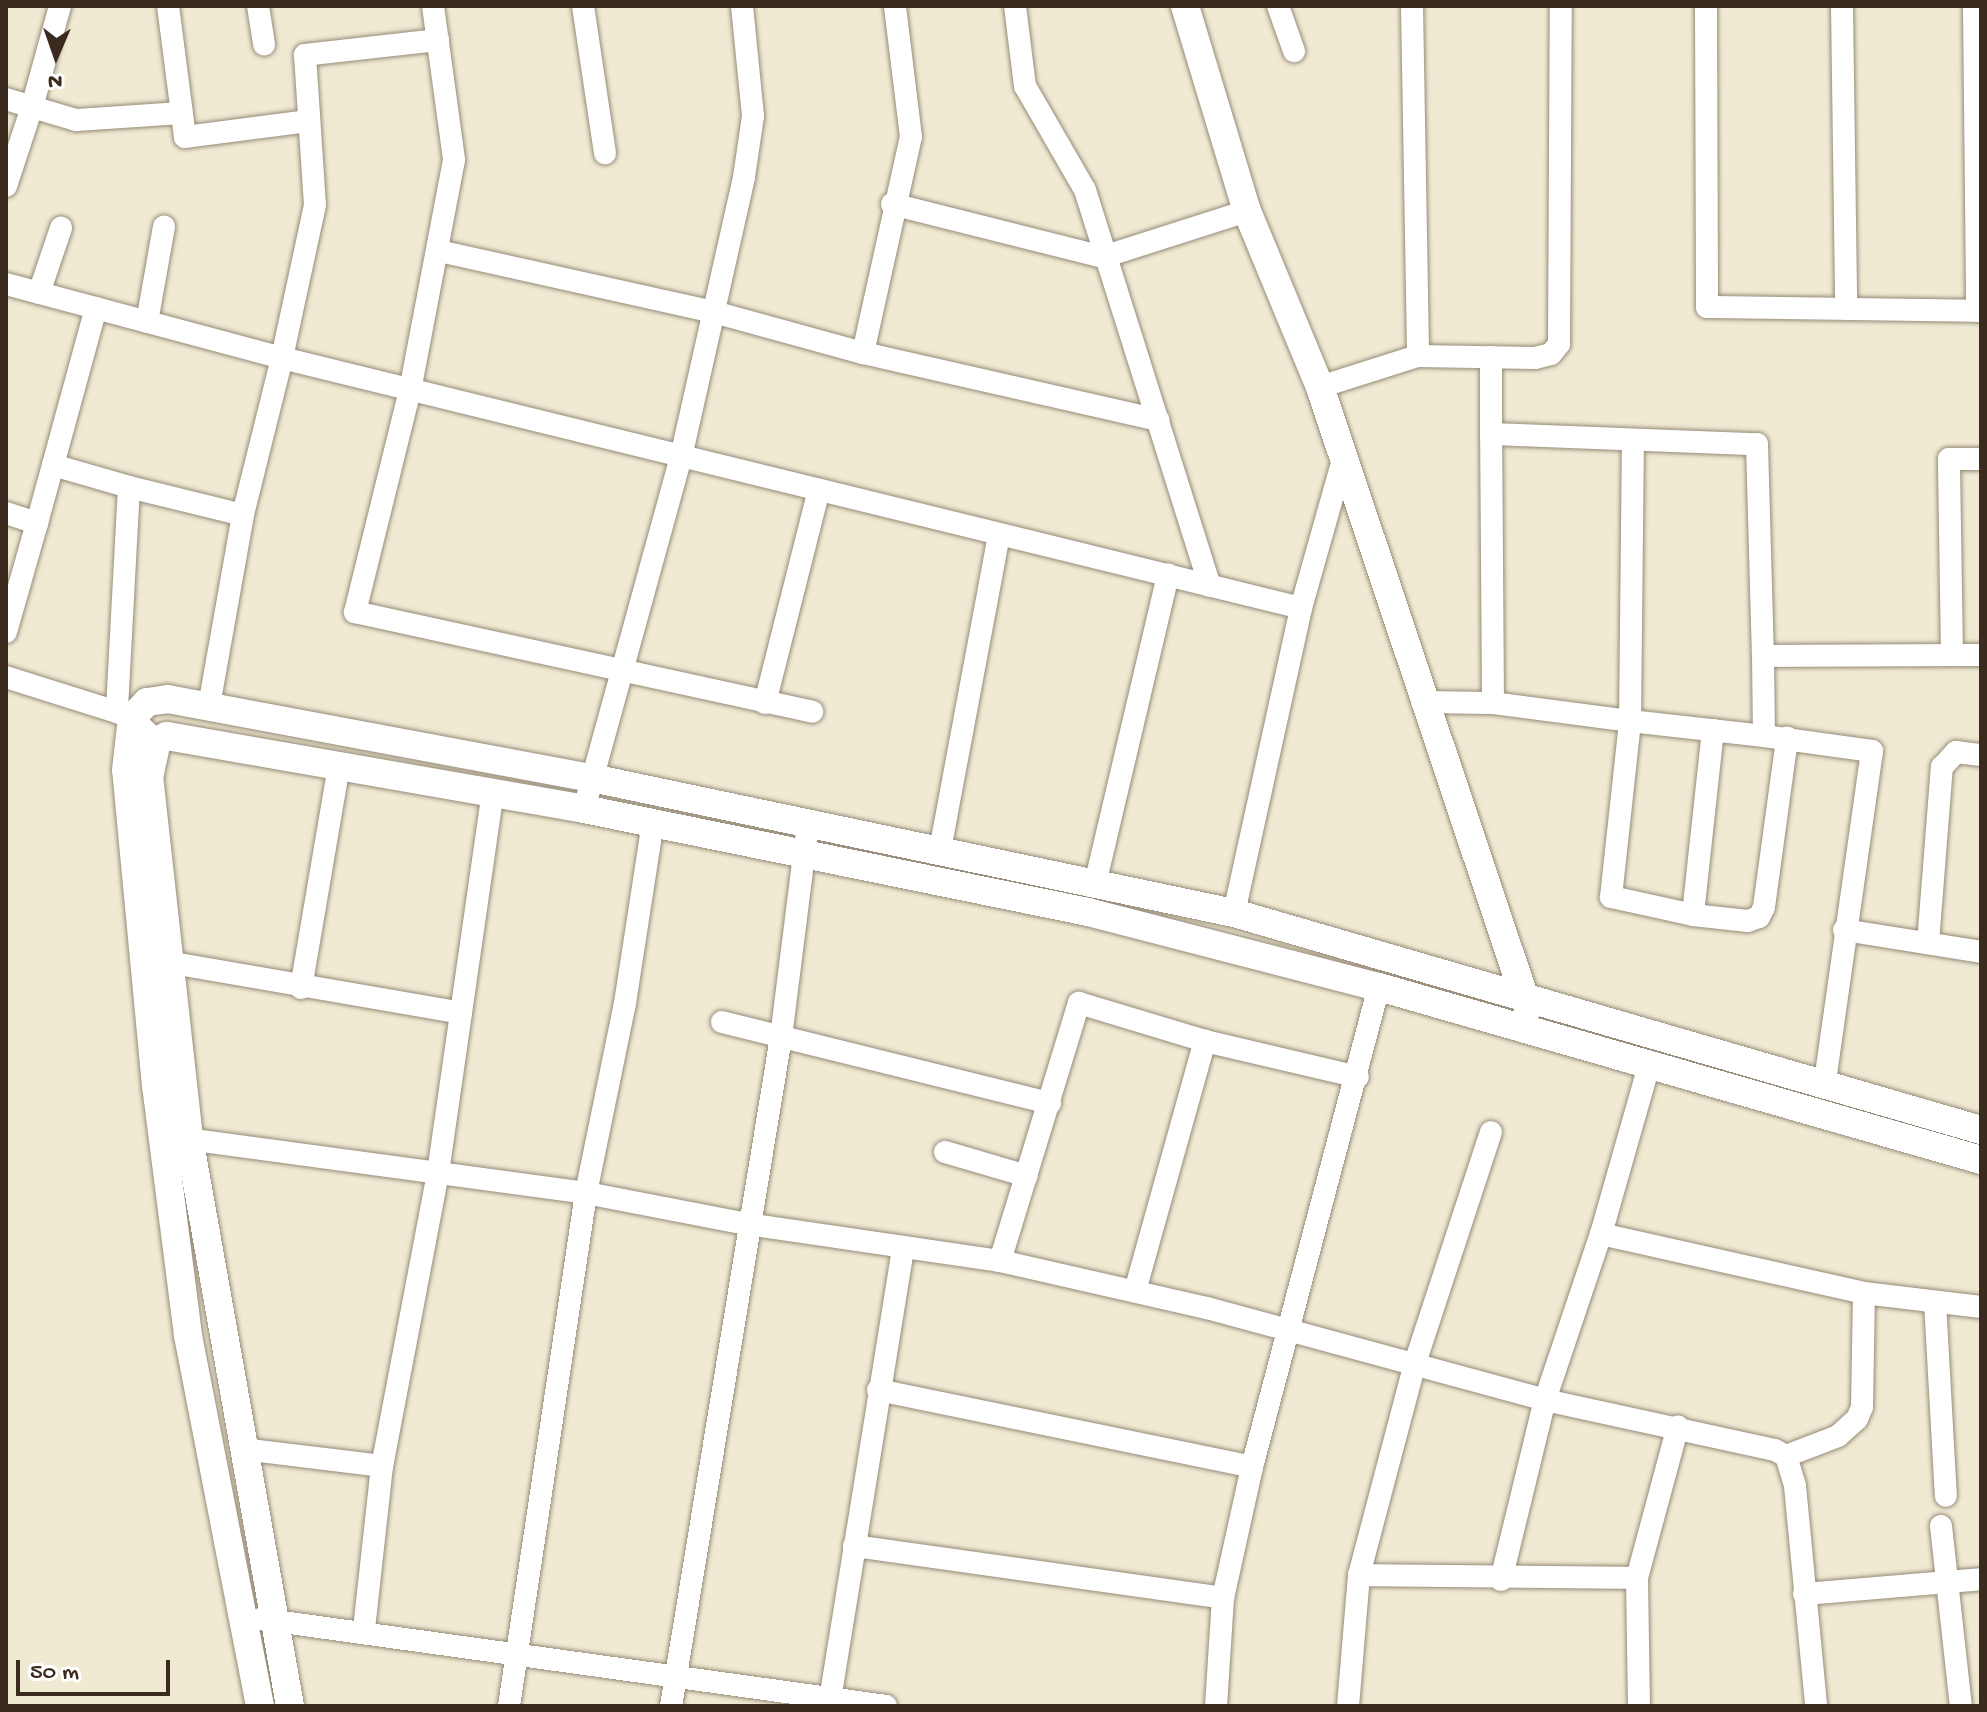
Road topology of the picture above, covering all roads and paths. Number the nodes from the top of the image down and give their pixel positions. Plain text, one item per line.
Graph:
1 (60, 6) edge
2 (168, 6) edge
3 (258, 6) edge
4 (433, 6) edge
5 (583, 6) edge
6 (742, 6) edge
7 (895, 6) edge
8 (1015, 6) edge
9 (1185, 6) edge
10 (1278, 6) edge
11 (1412, 6) edge
12 (1561, 6) edge
13 (1706, 6) edge
14 (1842, 6) edge
15 (1974, 6) edge
16 (438, 40) junction
17 (264, 45) dead end
18 (1294, 51) dead end
19 (6, 99) edge
20 (32, 107) junction
21 (182, 113) junction
22 (309, 121) junction
23 (605, 153) dead end
24 (6, 186) edge
25 (892, 204) junction
26 (1247, 211) junction
27 (164, 227) dead end
28 (61, 228) dead end
29 (439, 251) junction
30 (1103, 257) junction
31 (6, 284) edge
32 (39, 293) junction
33 (96, 308) junction
34 (1846, 309) junction
35 (1979, 311) edge
36 (714, 312) junction
37 (147, 322) junction
38 (863, 353) junction
39 (1418, 356) junction
40 (1491, 357) junction
41 (282, 358) junction
42 (1320, 387) junction
43 (410, 390) junction
44 (1158, 420) junction
45 (1491, 434) junction
46 (1633, 440) junction
47 (681, 457) junction
48 (1981, 459) edge
49 (1343, 460) junction
50 (53, 465) junction
51 (129, 487) junction
52 (819, 490) junction
53 (6, 513) edge
54 (243, 515) junction
55 (37, 523) junction
56 (999, 534) junction
57 (1168, 575) junction
58 (1210, 586) junction
59 (1301, 608) junction
60 (6, 632) edge
61 (1952, 655) junction
62 (1981, 655) edge
63 (1763, 656) junction
64 (621, 674) junction
65 (6, 677) edge
66 (1422, 702) junction
67 (765, 703) junction
68 (1493, 703) junction
69 (209, 706) junction
70 (812, 712) dead end
71 (124, 715) junction
72 (1630, 721) junction
73 (1713, 730) junction
74 (1764, 736) junction
75 (1787, 738) junction
76 (157, 741) junction
77 (1981, 755) edge
78 (339, 766) junction
79 (592, 778) junction
80 (493, 791) junction
81 (584, 809) junction
82 (653, 822) junction
83 (808, 823) junction
84 (940, 850) junction
85 (804, 852) junction
86 (1095, 884) junction
87 (1234, 913) junction
88 (1693, 915) junction
89 (1844, 930) junction
90 (1928, 943) junction
91 (1981, 952) edge
92 (167, 962) junction
93 (1379, 987) junction
94 (301, 988) junction
95 (1525, 997) junction
96 (461, 1013) junction
97 (722, 1022) dead end
98 (1537, 1031) junction
99 (781, 1037) junction
100 (1205, 1041) junction
101 (1649, 1065) junction
102 (1358, 1077) junction
103 (1824, 1088) junction
104 (1050, 1103) junction
105 (1981, 1130) edge
106 (1491, 1132) dead end
107 (175, 1137) junction
108 (945, 1152) dead end
109 (1981, 1160) edge
110 (438, 1173) junction
111 (1027, 1176) junction
112 (586, 1193) junction
113 (747, 1224) junction
114 (1601, 1234) junction
115 (903, 1247) junction
116 (1000, 1261) junction
117 (1135, 1291) junction
118 (1864, 1293) junction
119 (1935, 1302) junction
120 (1981, 1307) edge
121 (1287, 1331) junction
122 (1415, 1363) junction
123 (878, 1390) junction
124 (1545, 1400) junction
125 (1678, 1426) junction
126 (242, 1449) junction
127 (1786, 1456) junction
128 (382, 1466) junction
129 (1252, 1467) junction
130 (1946, 1496) dead end
131 (1941, 1526) dead end
132 (854, 1546) junction
133 (1359, 1575) junction
134 (1637, 1578) junction
135 (1981, 1579) edge
136 (1501, 1580) junction
137 (1948, 1582) junction
138 (1804, 1594) junction
139 (1223, 1598) junction
140 (243, 1618) junction
141 (275, 1620) junction
142 (364, 1630) junction
143 (520, 1654) junction
144 (676, 1675) junction
145 (829, 1701) edge
146 (260, 1706) edge
147 (290, 1706) edge
148 (509, 1706) edge
149 (671, 1706) edge
150 (886, 1706) edge
151 (1216, 1706) edge
152 (1348, 1706) edge
153 (1639, 1706) edge
154 (1816, 1706) edge
155 (1961, 1706) edge

1 - 20 street
2 - 21 street
3 - 17 street
4 - 16 street
5 - 23 street
6 - 36 street
7 - 25 street
8 - 30 street
9 - 26 street
10 - 18 street
11 - 39 street
12 - 40 street
13 - 34 street
14 - 34 street
15 - 35 street
16 - 22 street
16 - 29 street
19 - 20 street
20 - 21 street
20 - 24 street
21 - 22 street
22 - 41 street
25 - 30 street
25 - 38 street
26 - 30 street
26 - 42 street
27 - 37 street
28 - 32 street
29 - 36 street
29 - 43 street
30 - 44 street
31 - 32 street
32 - 33 street
33 - 37 street
33 - 50 street
34 - 35 street
36 - 38 street
36 - 47 street
37 - 41 street
38 - 44 street
39 - 40 street
39 - 42 street
40 - 45 street
41 - 43 street
41 - 54 street
42 - 49 street
43 - 47 street
43 - 64 street
44 - 58 street
45 - 46 street
45 - 68 street
46 - 63 street
46 - 72 street
47 - 52 street
47 - 64 street
48 - 61 street
49 - 59 street
49 - 66 street
50 - 51 street
50 - 55 street
51 - 54 street
51 - 71 street
52 - 56 street
52 - 67 street
53 - 55 street
54 - 69 street
55 - 60 street
56 - 57 street
56 - 84 street
57 - 58 street
57 - 86 street
58 - 59 street
59 - 87 street
61 - 62 street
61 - 63 street
63 - 74 street
64 - 67 street
64 - 79 street
65 - 71 street
66 - 68 street
66 - 95 street
67 - 70 street
68 - 72 street
69 - 71 street
69 - 79 street
71 - 76 street
71 - 107 street
72 - 73 street
72 - 88 street
73 - 74 street
73 - 88 street
74 - 75 street
75 - 88 street
75 - 89 street
76 - 78 street
76 - 92 street
77 - 90 street
78 - 80 street
78 - 94 street
79 - 81 street
79 - 83 street
80 - 81 street
80 - 96 street
81 - 82 street
82 - 85 street
82 - 112 street
83 - 84 street
83 - 85 street
84 - 86 street
85 - 93 street
85 - 99 street
86 - 87 street
87 - 95 street
89 - 90 street
89 - 103 street
90 - 91 street
92 - 94 street
92 - 107 street
93 - 98 street
93 - 102 street
94 - 96 street
95 - 98 street
95 - 103 street
96 - 110 street
97 - 99 street
98 - 101 street
99 - 104 street
99 - 113 street
100 - 102 street
100 - 104 street
100 - 117 street
101 - 109 street
101 - 114 street
102 - 121 street
103 - 105 street
104 - 111 street
106 - 122 street
107 - 110 street
107 - 126 street
107 - 140 street
108 - 111 street
110 - 112 street
110 - 128 street
111 - 116 street
112 - 113 street
112 - 143 street
113 - 115 street
113 - 144 street
114 - 118 street
114 - 124 street
115 - 116 street
115 - 123 street
116 - 117 street
117 - 121 street
118 - 119 street
118 - 127 street
119 - 120 street
119 - 130 street
121 - 122 street
121 - 129 street
122 - 124 street
122 - 133 street
123 - 129 street
123 - 132 street
124 - 125 street
124 - 136 street
125 - 127 street
125 - 134 street
126 - 128 street
126 - 141 street
127 - 138 street
128 - 142 street
129 - 139 street
131 - 137 street
132 - 139 street
132 - 145 street
133 - 136 street
133 - 152 street
134 - 136 street
134 - 153 street
135 - 137 street
137 - 138 street
137 - 155 street
138 - 154 street
139 - 151 street
140 - 141 street
140 - 146 street
141 - 142 street
141 - 147 street
142 - 143 street
143 - 144 street
143 - 148 street
144 - 145 street
144 - 149 street
145 - 150 street

